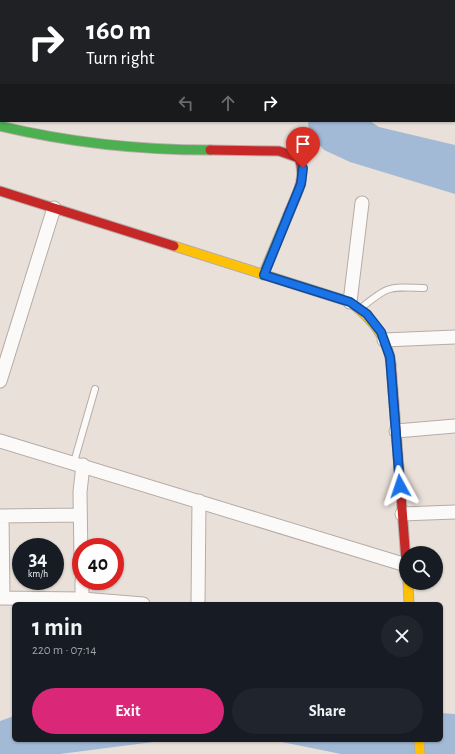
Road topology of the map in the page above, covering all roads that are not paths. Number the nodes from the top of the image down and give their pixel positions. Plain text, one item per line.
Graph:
1 (0, 126) edge
2 (0, 191) edge
3 (362, 203) dead end
4 (54, 208) junction
5 (264, 275) junction
6 (424, 288) dead end
7 (355, 306) junction
8 (455, 337) edge
9 (384, 340) junction
10 (0, 381) edge
11 (95, 389) dead end
12 (455, 426) edge
13 (396, 431) junction
14 (0, 440) edge
15 (79, 463) junction
16 (199, 501) junction
17 (455, 512) edge
18 (402, 514) junction
19 (80, 515) junction
20 (1, 516) edge
21 (81, 538) edge
22 (405, 546) edge
23 (399, 563) edge
24 (82, 590) edge
25 (408, 590) edge
26 (82, 598) junction
27 (8, 599) edge
28 (123, 602) edge
29 (198, 602) edge
30 (409, 602) edge
31 (419, 742) edge
32 (420, 754) edge

1 - 5 main road
2 - 4 main road
3 - 7 street
4 - 5 main road
4 - 10 street
5 - 7 main road
6 - 7 lane
7 - 9 main road
8 - 9 street
9 - 13 main road
11 - 15 lane
12 - 13 street
13 - 18 main road
14 - 15 street
15 - 16 street
15 - 19 street
16 - 23 street
16 - 29 street
17 - 18 street
18 - 22 main road
19 - 20 street
19 - 21 street
20 - 27 street
24 - 26 street
25 - 30 main road
26 - 27 street
26 - 28 street
31 - 32 main road

